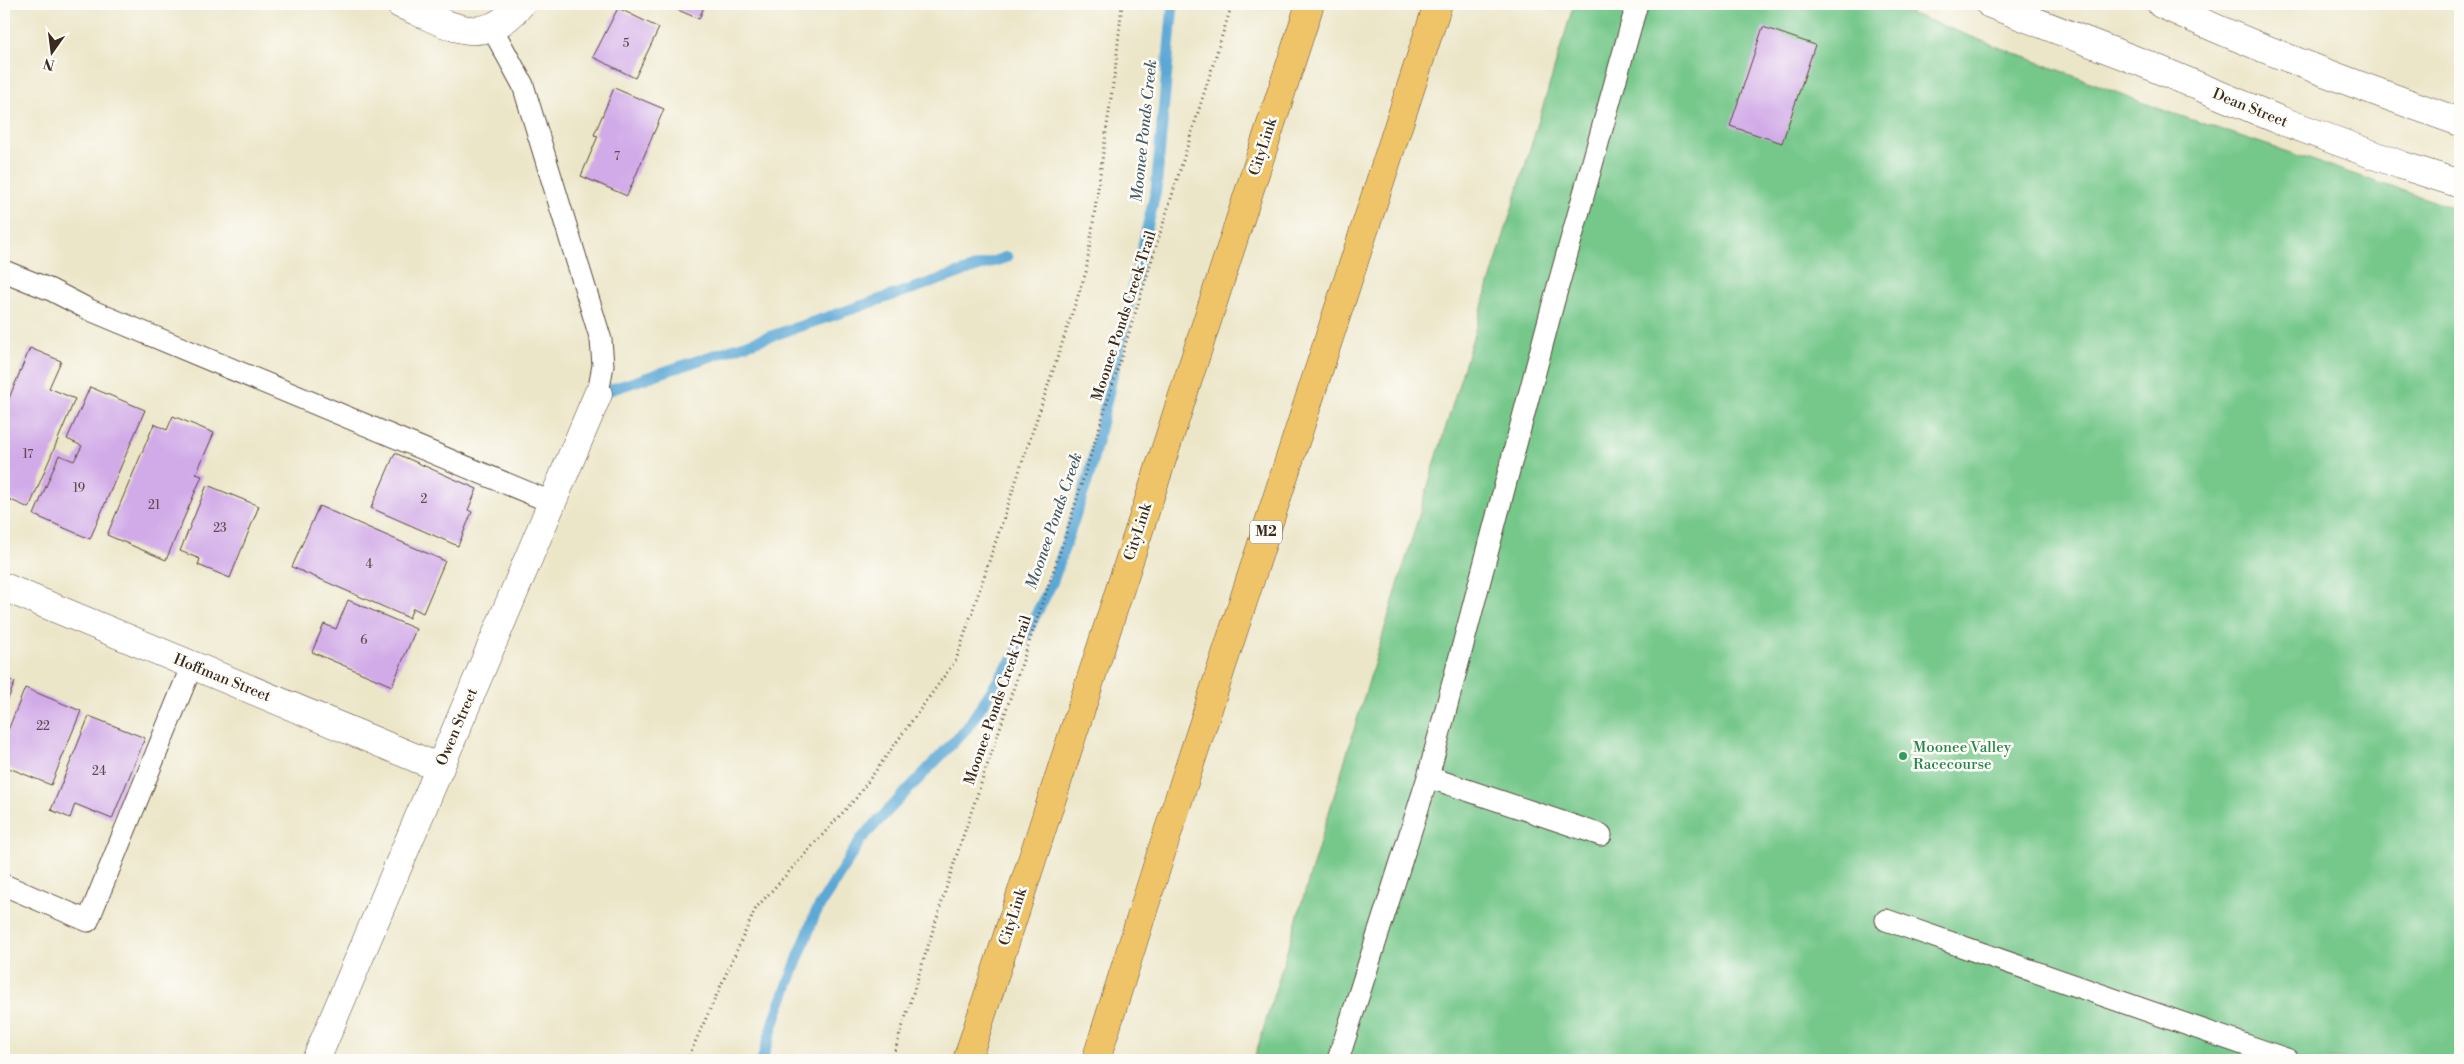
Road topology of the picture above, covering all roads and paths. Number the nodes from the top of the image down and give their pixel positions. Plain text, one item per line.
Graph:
1 (400, 4) edge
2 (521, 4) edge
3 (1122, 4) edge
4 (1232, 4) edge
5 (1310, 4) edge
6 (1438, 4) edge
7 (1638, 4) edge
8 (1990, 4) edge
9 (2009, 4) edge
10 (2161, 4) edge
11 (2042, 24) junction
12 (492, 28) junction
13 (2460, 122) edge
14 (2460, 184) edge
15 (4, 271) edge
16 (598, 394) joint
17 (553, 503) junction
18 (4, 586) edge
19 (192, 665) junction
20 (440, 768) junction
21 (1428, 777) junction
22 (1601, 835) dead end
23 (4, 886) edge
24 (1886, 920) dead end
25 (316, 1060) edge
26 (687, 1060) edge
27 (892, 1060) edge
28 (967, 1060) edge
29 (1096, 1060) edge
30 (1338, 1060) edge
31 (2289, 1060) edge

1 - 12 street
2 - 12 street
3 - 26 path
4 - 27 path, Moonee Ponds Creek Trail
5 - 28 highway, CityLink
6 - 29 highway, M2
7 - 21 lane
8 - 11 street, Dean Street
9 - 11 street, Dean Street
10 - 13 street
11 - 14 street, Dean Street
12 - 16 lane
15 - 17 lane
16 - 17 street, Owen Street
17 - 20 street, Owen Street
18 - 19 street, Hoffman Street
19 - 20 street, Hoffman Street
19 - 23 lane
20 - 25 street, Owen Street
21 - 22 lane
21 - 30 lane
24 - 31 lane

